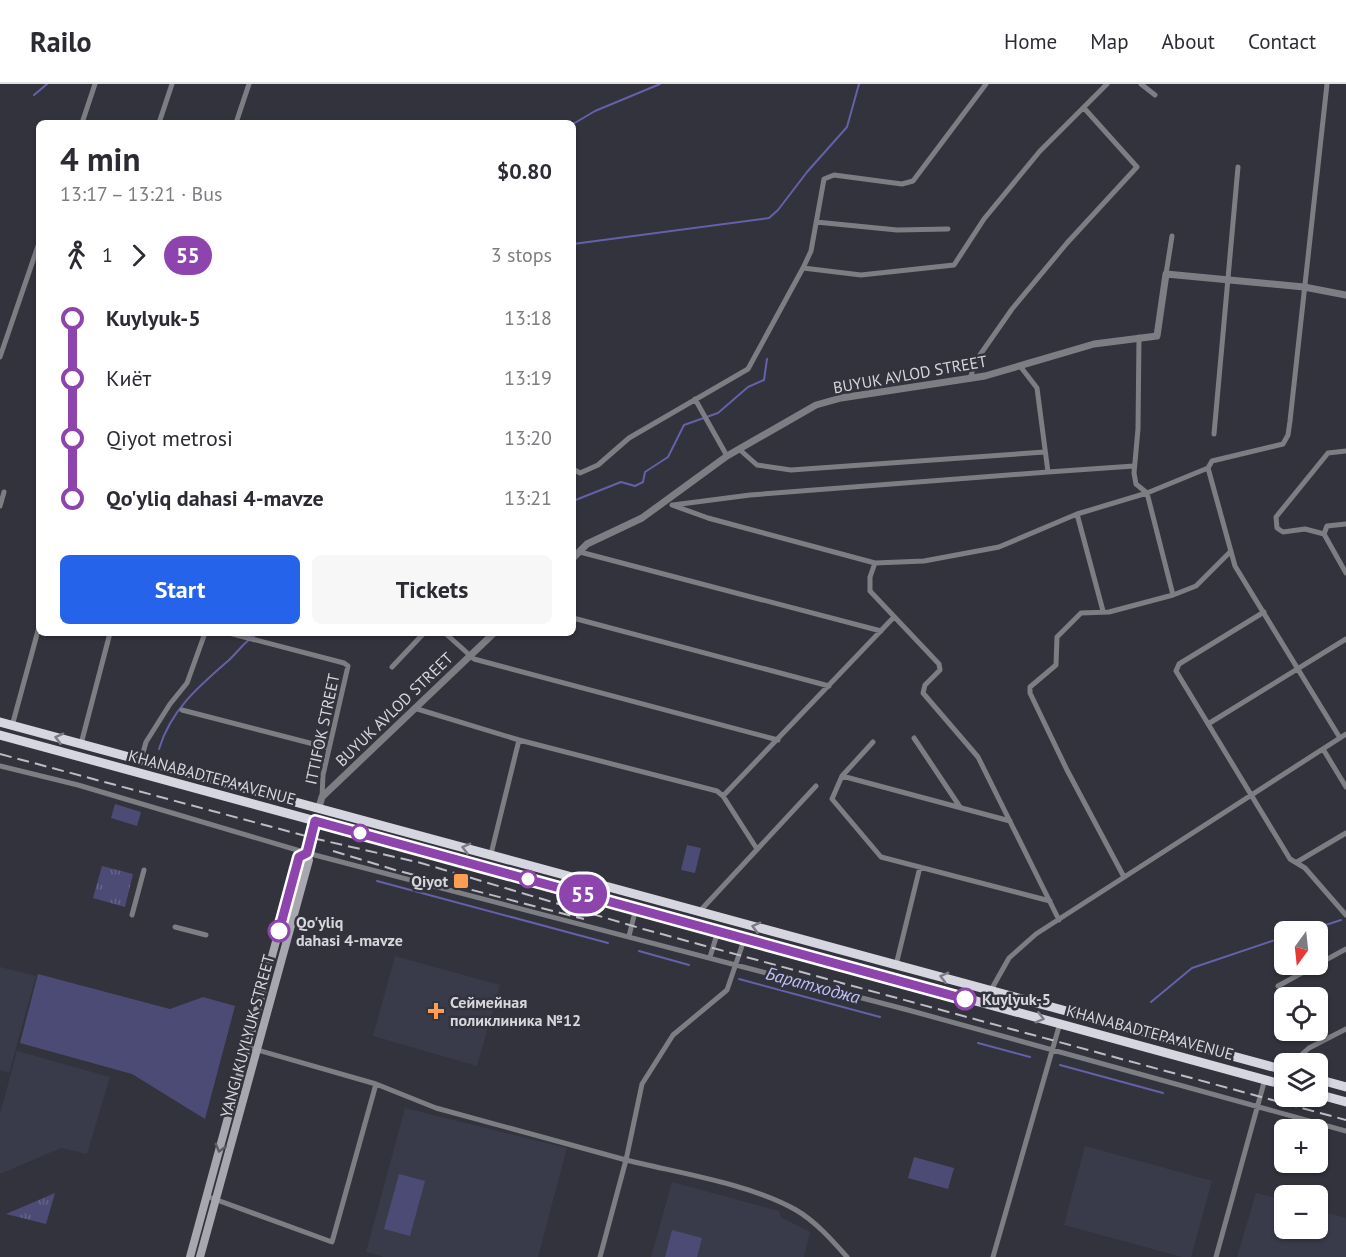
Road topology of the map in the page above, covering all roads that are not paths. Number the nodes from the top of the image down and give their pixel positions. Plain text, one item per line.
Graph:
1 (95, 84) edge
2 (172, 84) edge
3 (249, 84) edge
4 (986, 84) edge
5 (1107, 84) edge
6 (1141, 84) edge
7 (1327, 84) edge
8 (1155, 95) dead end
9 (1084, 108) junction
10 (83, 120) edge
11 (160, 120) edge
12 (237, 120) edge
13 (1238, 167) dead end
14 (816, 222) junction
15 (948, 229) dead end
16 (1172, 236) dead end
17 (36, 252) edge
18 (803, 268) junction
19 (1166, 274) junction
20 (1230, 279) junction
21 (1304, 287) junction
22 (1346, 295) edge
23 (1139, 338) junction
24 (0, 357) edge
25 (1020, 366) junction
26 (970, 379) junction
27 (695, 399) junction
28 (1214, 434) dead end
29 (739, 449) junction
30 (1346, 451) edge
31 (1045, 452) junction
32 (727, 456) junction
33 (1134, 466) junction
34 (1208, 468) junction
35 (576, 471) edge
36 (1048, 472) junction
37 (4, 492) dead end
38 (1147, 493) junction
39 (663, 505) junction
40 (672, 505) junction
41 (0, 506) edge
42 (1077, 514) junction
43 (1346, 524) edge
44 (1324, 534) junction
45 (1231, 551) junction
46 (580, 552) junction
47 (576, 555) edge
48 (875, 563) junction
49 (1346, 573) edge
50 (1173, 595) junction
51 (1103, 611) junction
52 (1264, 612) junction
53 (894, 617) junction
54 (576, 619) edge
55 (881, 631) junction
56 (37, 636) edge
57 (109, 636) edge
58 (204, 636) edge
59 (240, 636) edge
60 (421, 636) edge
61 (449, 636) edge
62 (491, 636) edge
63 (1346, 639) edge
64 (469, 656) junction
65 (392, 667) dead end
66 (1298, 668) junction
67 (829, 686) junction
68 (414, 708) junction
69 (183, 710) dead end
70 (0, 722) edge
71 (1208, 724) junction
72 (12, 726) junction
73 (1346, 734) edge
74 (0, 735) edge
75 (915, 738) dead end
76 (1340, 738) junction
77 (519, 740) junction
78 (777, 740) junction
79 (873, 742) dead end
80 (81, 744) junction
81 (329, 748) junction
82 (1323, 749) junction
83 (141, 760) junction
84 (0, 766) edge
85 (842, 776) junction
86 (816, 786) dead end
87 (1346, 787) edge
88 (1251, 795) junction
89 (723, 796) junction
90 (321, 797) junction
91 (319, 807) junction
92 (960, 807) junction
93 (315, 821) junction
94 (1010, 821) junction
95 (1346, 833) edge
96 (757, 849) junction
97 (307, 853) junction
98 (491, 854) junction
99 (1298, 862) junction
100 (920, 867) junction
101 (144, 870) dead end
102 (1124, 877) junction
103 (579, 878) junction
104 (575, 891) junction
105 (1050, 901) junction
106 (636, 908) junction
107 (699, 912) junction
108 (132, 915) dead end
109 (1346, 915) edge
110 (1059, 920) junction
111 (175, 927) dead end
112 (718, 931) junction
113 (206, 935) dead end
114 (629, 936) junction
115 (745, 938) junction
116 (1346, 950) edge
117 (710, 957) junction
118 (738, 964) junction
119 (896, 965) junction
120 (1278, 986) dead end
121 (991, 990) junction
122 (1060, 1023) junction
123 (1346, 1029) edge
124 (248, 1047) junction
125 (257, 1050) junction
126 (1053, 1050) junction
127 (1214, 1051) junction
128 (1303, 1053) edge
129 (1210, 1064) junction
130 (1274, 1067) edge
131 (1264, 1079) junction
132 (1274, 1082) edge
133 (1328, 1082) edge
134 (375, 1084) junction
135 (1346, 1087) edge
136 (1328, 1097) edge
137 (1346, 1102) edge
138 (1257, 1108) junction
139 (1346, 1131) edge
140 (626, 1160) junction
141 (206, 1196) junction
142 (216, 1199) junction
143 (190, 1257) edge
144 (200, 1257) edge
145 (600, 1257) edge
146 (847, 1257) edge
147 (993, 1257) edge
148 (1216, 1257) edge

1 - 10 street
2 - 11 street
3 - 12 street
4 - 14 street
5 - 9 street
6 - 8 street
7 - 21 street
9 - 18 street
9 - 26 street
13 - 20 street
14 - 15 street
14 - 18 street
16 - 19 street
17 - 24 street
18 - 27 street
19 - 20 street
19 - 23 street, BUYUK AVLOD STREET
20 - 21 street
20 - 28 street
21 - 22 street
21 - 34 street
23 - 25 street, BUYUK AVLOD STREET
23 - 33 street
25 - 26 street, BUYUK AVLOD STREET
25 - 31 street
26 - 29 street, BUYUK AVLOD STREET
27 - 32 street
27 - 35 street
29 - 31 street
29 - 32 street, BUYUK AVLOD STREET
30 - 44 street
31 - 36 street
32 - 39 street, BUYUK AVLOD STREET
33 - 36 street
33 - 38 street
34 - 38 street
34 - 45 street
36 - 40 street
37 - 41 street
38 - 42 street
38 - 50 street
39 - 40 street
39 - 46 street, BUYUK AVLOD STREET
40 - 48 street
42 - 48 street
42 - 51 street
43 - 44 street
44 - 49 street
45 - 50 street
45 - 52 street
46 - 47 street, BUYUK AVLOD STREET
46 - 55 street
48 - 53 street
50 - 51 street
51 - 102 street
52 - 66 street
52 - 71 street
53 - 55 street
53 - 94 street
54 - 67 street
55 - 67 street
56 - 72 street
57 - 80 street
58 - 83 street
59 - 81 street, ITTIFOK STREET
60 - 65 street
61 - 64 street
62 - 64 street, BUYUK AVLOD STREET
63 - 66 street
64 - 68 street, BUYUK AVLOD STREET
64 - 78 street
66 - 71 street
66 - 76 street
67 - 78 street
68 - 77 street
68 - 90 street, BUYUK AVLOD STREET
69 - 81 street
70 - 72 highway, KHANABADTEPA AVENUE
71 - 88 street
80 -> 72 highway, KHANABADTEPA AVENUE
73 - 76 street
74 - 93 highway, KHANABADTEPA AVENUE
75 - 92 street
76 - 82 street
77 - 89 street
77 - 98 street
78 - 89 street
79 - 85 street
80 - 83 highway, KHANABADTEPA AVENUE
81 - 90 street, ITTIFOK STREET
82 - 87 street
82 - 88 street
83 - 91 highway, KHANABADTEPA AVENUE
84 - 97 street
85 - 92 street
85 - 100 street
86 - 96 street
88 - 99 street
88 - 102 street
89 - 96 street
90 - 91 street
91 - 93 highway
98 -> 91 highway, KHANABADTEPA AVENUE
92 - 94 street
93 - 97 main road, YANGI KUYLYUK STREET
93 - 104 highway, KHANABADTEPA AVENUE
94 - 105 street
95 - 99 street
96 - 107 street
97 - 114 street
97 - 124 main road
97 - 125 main road, YANGI KUYLYUK STREET
98 - 103 highway, KHANABADTEPA AVENUE
99 - 109 street
100 - 105 street
100 - 119 street
101 - 108 street
102 - 110 street
103 - 104 highway
103 - 107 highway, KHANABADTEPA AVENUE
104 - 106 highway, KHANABADTEPA AVENUE
105 - 110 street
106 - 112 highway, KHANABADTEPA AVENUE
106 - 114 street
119 -> 107 highway, KHANABADTEPA AVENUE
110 - 121 street
111 - 113 street
112 - 115 highway, KHANABADTEPA AVENUE
112 - 117 street
114 - 117 street
115 - 118 street
115 -> 122 highway, KHANABADTEPA AVENUE
116 - 120 street
117 - 118 street
118 - 126 street
118 - 140 street
121 -> 119 highway, KHANABADTEPA AVENUE
121 - 127 highway, KHANABADTEPA AVENUE
122 - 126 street
122 - 129 highway, KHANABADTEPA AVENUE
123 - 128 street
124 - 125 street
124 -> 141 main road
125 - 134 street
125 - 142 main road, YANGI KUYLYUK STREET
126 - 138 street
126 - 147 street
127 - 129 highway
127 - 130 highway, KHANABADTEPA AVENUE
129 - 131 highway, KHANABADTEPA AVENUE
131 - 132 highway, KHANABADTEPA AVENUE
131 - 138 street
133 - 135 highway
134 - 140 street
134 - 142 street
136 - 137 highway
138 - 139 street
138 - 148 street
140 - 145 street
140 - 146 street
141 - 142 street
141 - 143 main road
142 - 144 main road, YANGI KUYLYUK STREET

